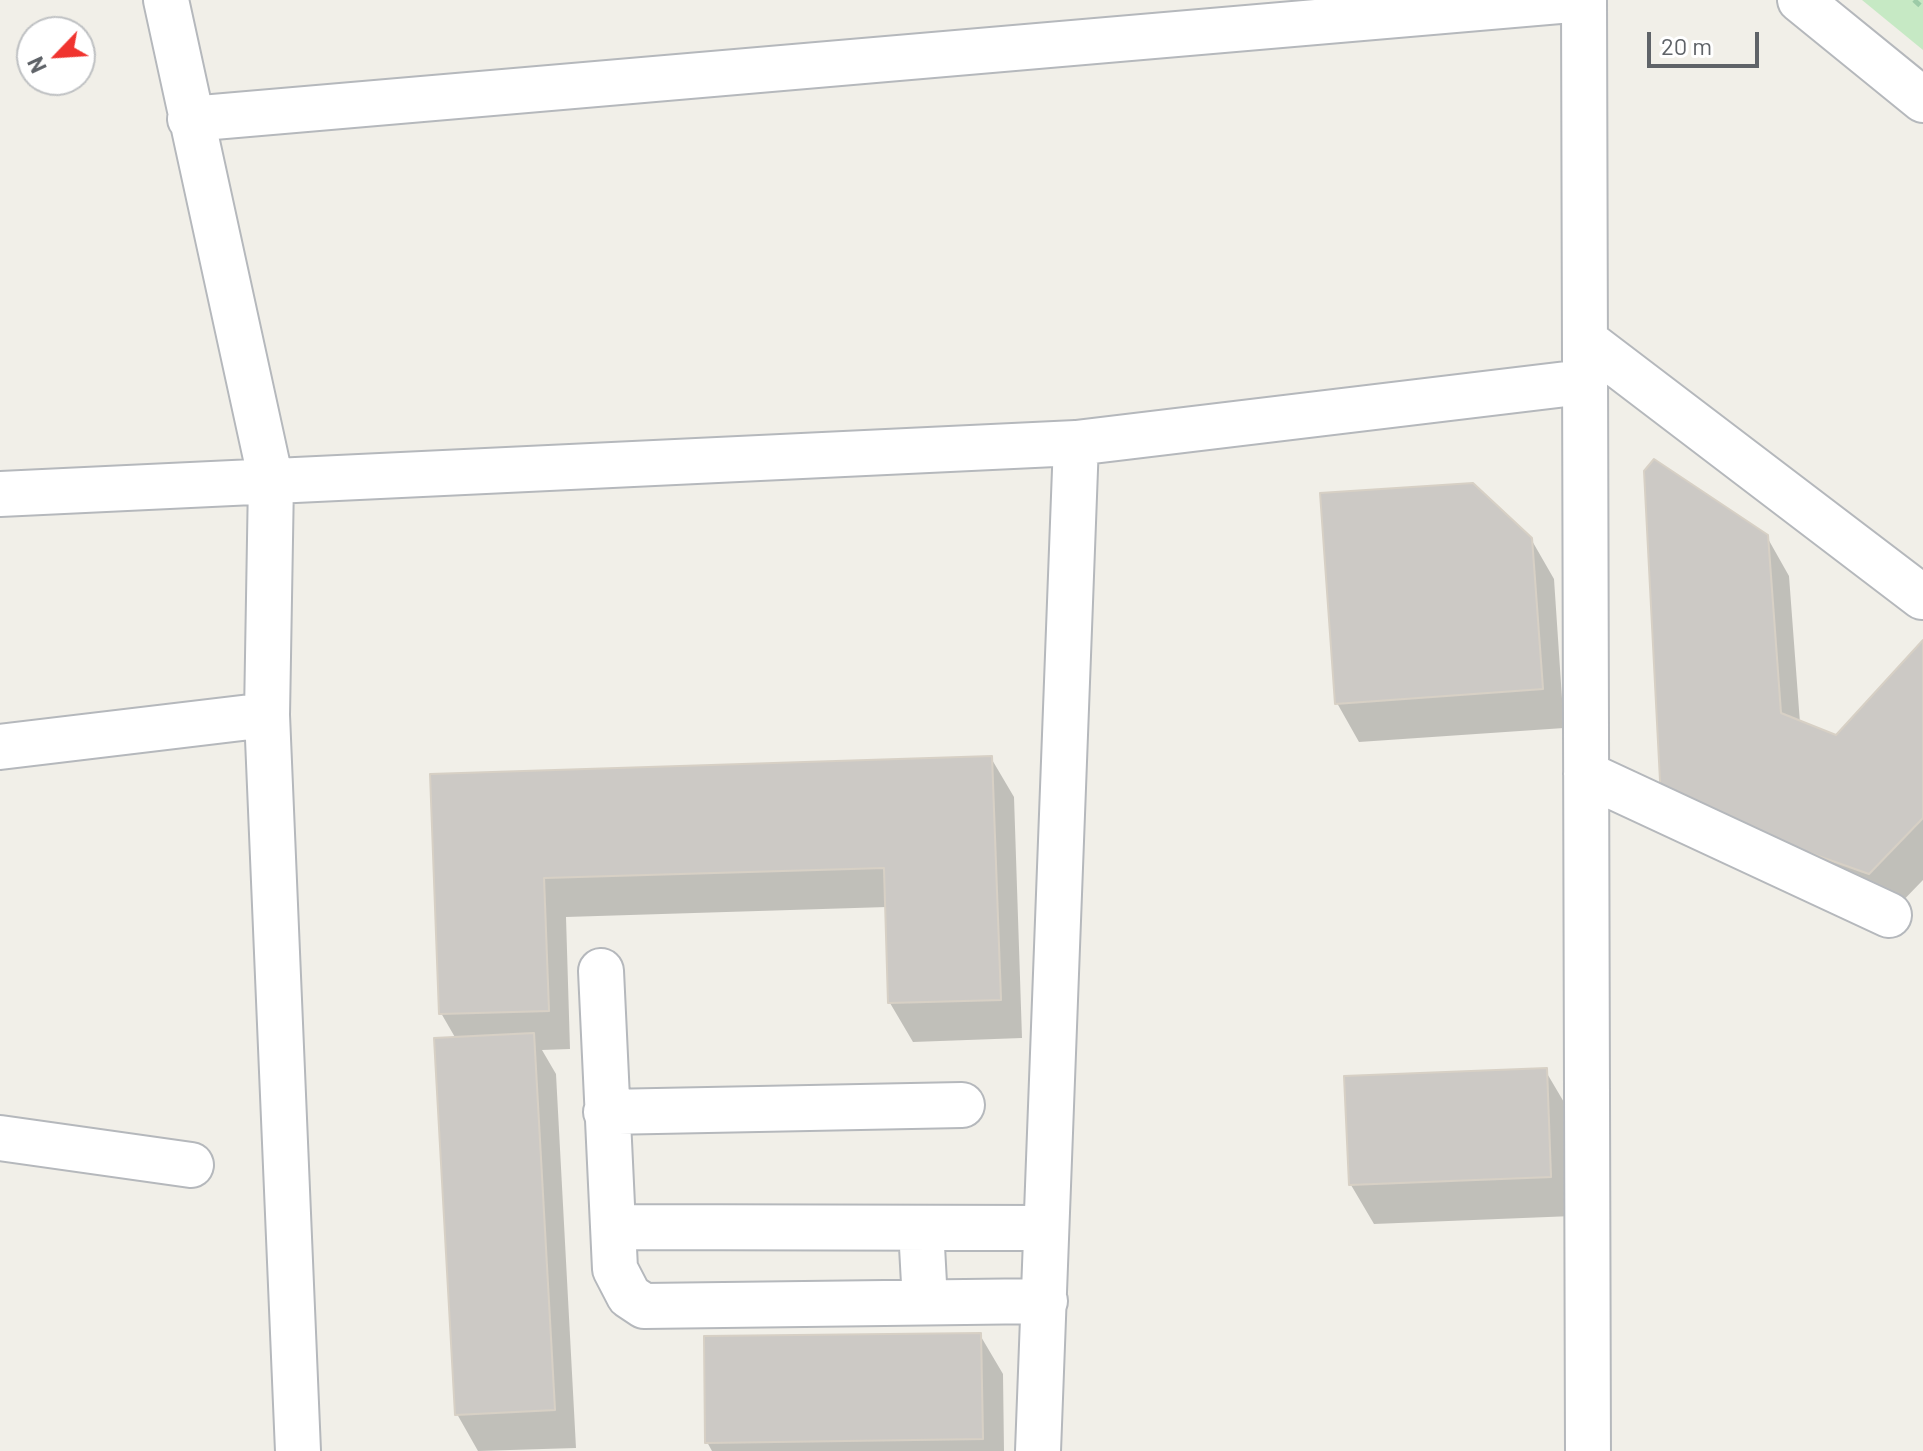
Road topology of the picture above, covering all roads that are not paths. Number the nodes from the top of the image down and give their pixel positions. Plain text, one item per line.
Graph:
1 (166, 0) edge
2 (1571, 0) edge
3 (1584, 0) edge
4 (1800, 0) edge
5 (1923, 100) edge
6 (190, 119) junction
7 (1584, 361) junction
8 (1076, 443) junction
9 (271, 481) junction
10 (0, 494) edge
11 (1922, 597) edge
12 (267, 715) junction
13 (0, 747) edge
14 (1586, 774) junction
15 (1889, 915) dead end
16 (601, 971) dead end
17 (962, 1105) dead end
18 (606, 1112) junction
19 (0, 1138) edge
20 (191, 1165) dead end
21 (613, 1227) junction
22 (921, 1228) junction
23 (1046, 1228) junction
24 (1045, 1301) junction
25 (925, 1302) junction
26 (298, 1451) edge
27 (1038, 1451) edge
28 (1588, 1451) edge

1 - 6 street
2 - 6 street
3 - 7 street
4 - 5 street
6 - 9 street
7 - 8 street
7 - 11 street
7 - 14 street
8 - 9 street
8 - 23 street
9 - 10 street
9 - 12 street
12 - 13 street
12 - 26 street
14 - 15 street
14 - 28 street
16 - 18 street
17 - 18 street
18 - 21 street
19 - 20 street
21 - 22 street
21 - 25 street
22 - 23 street
22 - 25 street
23 - 24 street
24 - 25 street
24 - 27 street

